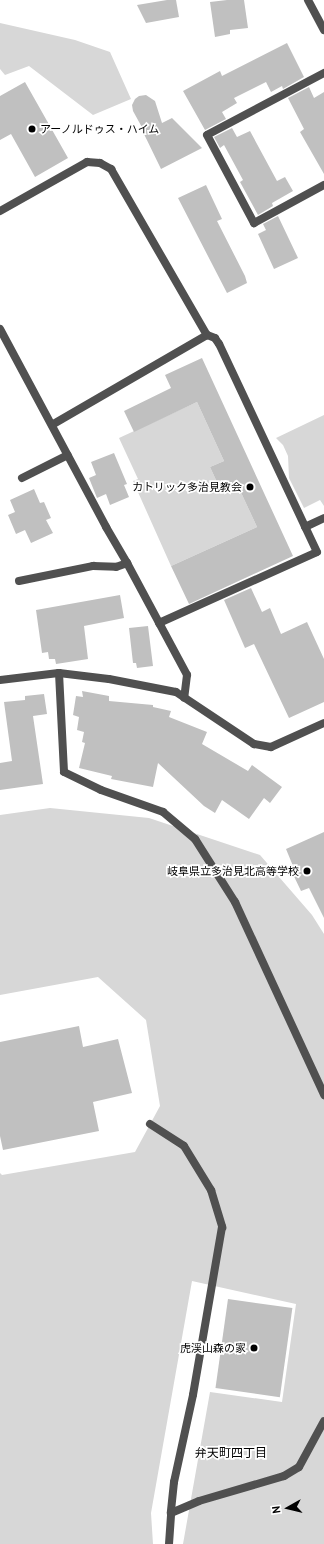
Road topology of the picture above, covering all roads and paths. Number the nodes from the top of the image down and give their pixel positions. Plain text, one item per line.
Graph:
1 (308, 0) edge
2 (324, 30) edge
3 (324, 73) edge
4 (324, 185) edge
5 (0, 211) edge
6 (0, 329) edge
7 (207, 335) junction
8 (52, 425) junction
9 (68, 455) junction
10 (22, 478) dead end
11 (324, 518) edge
12 (305, 527) junction
13 (127, 563) junction
14 (19, 581) dead end
15 (159, 623) junction
16 (59, 673) junction
17 (0, 680) edge
18 (184, 698) junction
19 (324, 723) edge
20 (324, 1095) edge
21 (150, 1124) dead end
22 (324, 1421) edge
23 (171, 1513) junction
24 (169, 1544) edge

1 - 2 street
3 - 4 street
5 - 7 street
6 - 8 street
7 - 8 street
7 - 12 street
8 - 9 street
9 - 10 street
9 - 13 street
11 - 12 street
12 - 15 street
13 - 14 street
13 - 15 street
15 - 18 street
16 - 17 street
16 - 18 street
16 - 20 street
18 - 19 street
21 - 23 street
22 - 23 street
23 - 24 street

